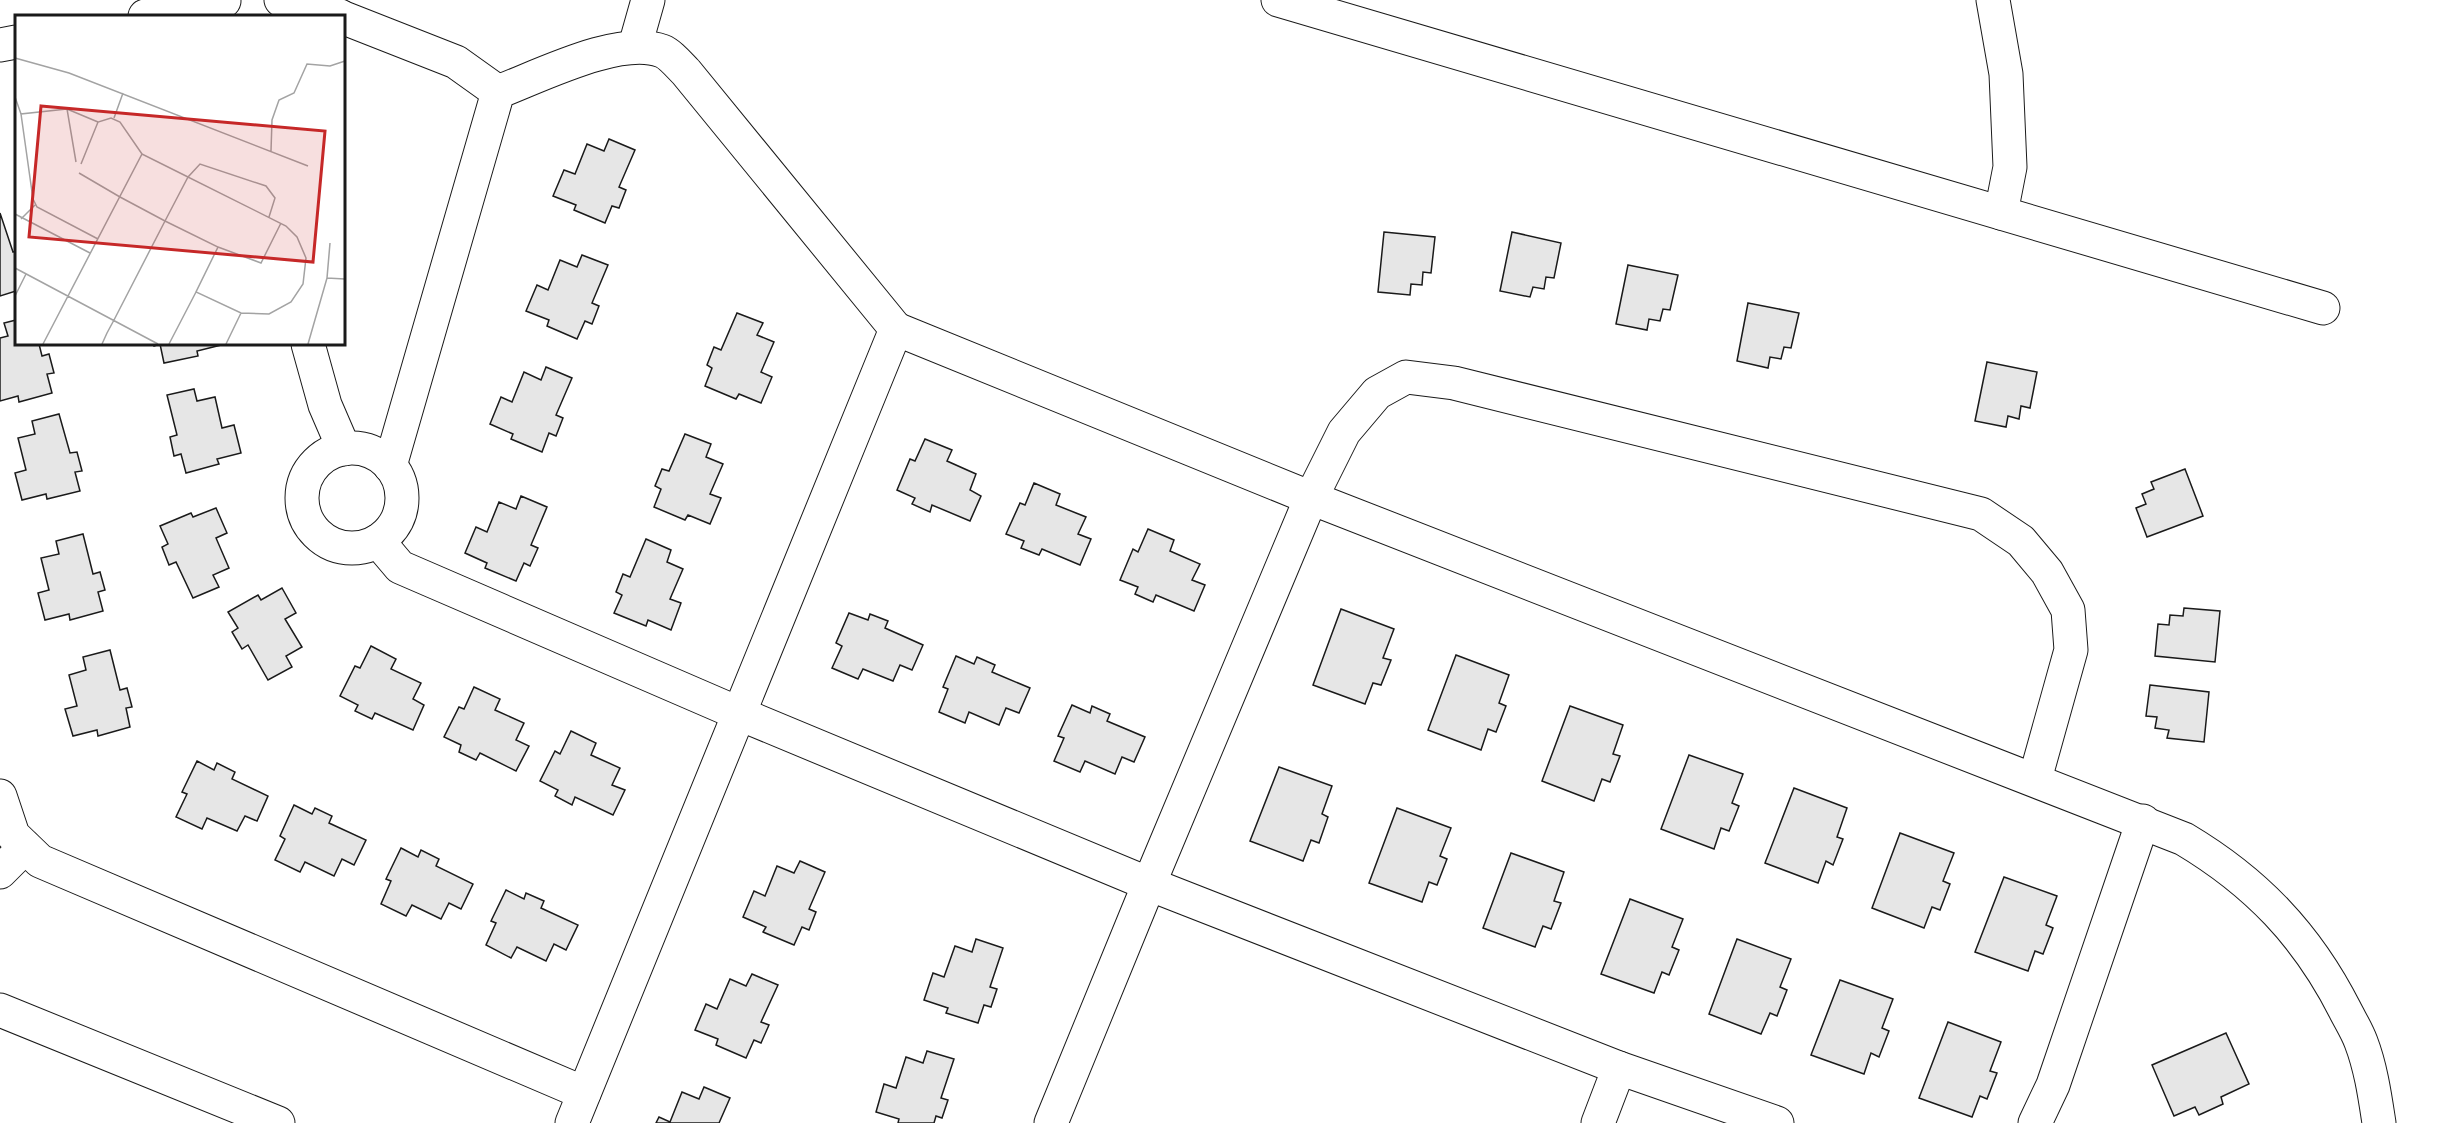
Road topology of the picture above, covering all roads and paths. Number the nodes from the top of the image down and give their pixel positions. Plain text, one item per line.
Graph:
1 (281, 0) edge
2 (648, 0) edge
3 (1278, 0) edge
4 (1993, 0) edge
5 (228, 6) edge
6 (153, 15) edge
7 (337, 15) edge
8 (345, 18) edge
9 (15, 42) edge
10 (0, 45) edge
11 (635, 46) junction
12 (498, 92) junction
13 (2001, 213) junction
14 (2323, 308) dead end
15 (896, 329) junction
16 (308, 345) edge
17 (344, 449) junction
18 (390, 466) junction
19 (1311, 498) junction
20 (378, 541) junction
21 (740, 714) junction
22 (2035, 779) junction
23 (0, 796) edge
24 (2143, 821) junction
25 (25, 847) junction
26 (0, 872) edge
27 (1149, 884) junction
28 (0, 1010) edge
29 (1619, 1068) junction
30 (584, 1093) junction
31 (278, 1123) edge
32 (572, 1123) edge
33 (1051, 1123) edge
34 (1598, 1123) edge
35 (1777, 1123) edge
36 (2035, 1123) edge
37 (2379, 1123) edge

1 - 7 street
2 - 11 street
3 - 13 street
4 - 13 street
5 - 6 street
8 - 12 street
9 - 10 street
11 - 12 street
11 - 15 street
12 - 18 street
13 - 14 street
15 - 19 street
15 - 21 street
16 - 17 street
17 - 18 street
17 - 20 street
18 - 20 street
19 - 22 street
19 - 22 street
19 - 27 street
20 - 21 street
21 - 27 street
21 - 30 street
22 - 24 street
23 - 25 street
24 - 36 street
24 - 37 street
25 - 26 street
25 - 30 street
27 - 29 street
27 - 33 street
28 - 31 street
29 - 34 street
29 - 35 street
30 - 32 street

